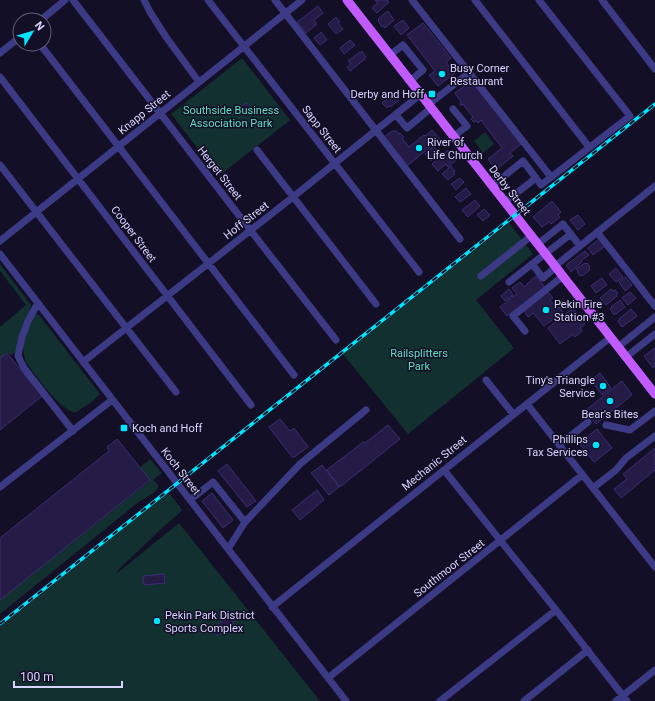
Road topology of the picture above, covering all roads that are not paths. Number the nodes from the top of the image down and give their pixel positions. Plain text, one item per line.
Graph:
1 (65, 0) edge
2 (73, 0) edge
3 (144, 0) edge
4 (208, 0) edge
5 (275, 0) edge
6 (302, 0) edge
7 (347, 0) edge
8 (412, 0) edge
9 (475, 0) edge
10 (539, 0) edge
11 (602, 0) edge
12 (51, 12) edge
13 (285, 13) junction
14 (12, 43) edge
15 (244, 46) junction
16 (46, 52) edge
17 (0, 53) edge
18 (390, 55) junction
19 (655, 69) edge
20 (469, 73) junction
21 (0, 77) edge
22 (410, 81) junction
23 (199, 82) junction
24 (421, 94) junction
25 (430, 106) junction
26 (453, 109) dead end
27 (160, 113) junction
28 (396, 115) junction
29 (376, 130) junction
30 (454, 136) junction
31 (119, 147) junction
32 (589, 147) junction
33 (257, 150) dead end
34 (335, 163) junction
35 (0, 165) edge
36 (550, 177) junction
37 (536, 178) junction
38 (78, 179) junction
39 (492, 186) junction
40 (655, 186) edge
41 (293, 197) junction
42 (505, 202) junction
43 (37, 212) junction
44 (251, 231) junction
45 (597, 232) junction
46 (571, 234) junction
47 (531, 236) junction
48 (460, 239) dead end
49 (0, 241) edge
50 (538, 244) junction
51 (580, 246) junction
52 (0, 254) edge
53 (546, 254) junction
54 (208, 264) junction
55 (532, 264) junction
56 (555, 267) junction
57 (419, 272) dead end
58 (481, 276) dead end
59 (563, 276) junction
60 (509, 282) dead end
61 (167, 296) junction
62 (38, 303) junction
63 (376, 304) dead end
64 (655, 306) edge
65 (654, 320) edge
66 (127, 328) junction
67 (525, 331) dead end
68 (655, 334) edge
69 (611, 338) junction
70 (336, 340) dead end
71 (618, 346) junction
72 (626, 357) junction
73 (83, 362) junction
74 (294, 375) dead end
75 (486, 380) dead end
76 (652, 384) edge
77 (176, 392) dead end
78 (655, 394) edge
79 (112, 400) junction
80 (527, 404) junction
81 (251, 405) dead end
82 (366, 410) dead end
83 (655, 411) edge
84 (513, 414) junction
85 (588, 422) dead end
86 (606, 425) dead end
87 (73, 431) junction
88 (655, 436) edge
89 (559, 444) junction
90 (444, 470) junction
91 (582, 475) junction
92 (0, 487) edge
93 (593, 488) junction
94 (190, 500) junction
95 (245, 522) junction
96 (501, 541) junction
97 (228, 550) junction
98 (655, 567) edge
99 (272, 607) junction
100 (556, 610) junction
101 (588, 650) junction
102 (655, 670) edge
103 (328, 678) junction
104 (625, 698) edge
105 (346, 701) edge
106 (440, 701) edge
107 (524, 701) edge
108 (616, 701) edge

1 - 12 street
2 - 27 street, Herget Street
3 - 23 street
4 - 15 street, Sapp Street
5 - 13 street
6 - 13 street, Knapp Street
7 - 18 main road, Derby Street
8 - 20 street
9 - 32 street
10 - 32 street
11 - 19 street
13 - 15 street, Knapp Street
13 - 29 street
14 - 17 street
15 - 23 street, Knapp Street
15 - 34 street, Sapp Street
16 - 31 street
18 - 22 main road, Derby Street
18 - 22 street
20 - 25 street
20 - 36 street
21 - 38 street, Cooper Street
22 - 24 main road, Derby Street
23 - 27 street, Knapp Street
24 - 25 main road, Derby Street
24 - 28 street, Hoff Street
25 - 28 street
25 - 30 main road, Derby Street
26 - 30 street
27 - 31 street, Knapp Street
27 - 44 street, Herget Street
28 - 29 street, Hoff Street
29 - 34 street, Hoff Street
29 - 48 street
30 - 39 main road, Derby Street
31 - 38 street, Knapp Street
31 - 54 street
32 - 36 street
33 - 41 street
34 - 41 street, Hoff Street
34 - 57 street, Sapp Street
35 - 43 street
36 - 37 street
37 - 39 street
37 - 42 street
38 - 43 street, Knapp Street
38 - 61 street, Cooper Street
39 - 42 main road, Derby Street
40 - 45 street
41 - 44 street, Hoff Street
41 - 63 street
42 - 47 main road, Derby Street
43 - 49 street, Knapp Street
43 - 66 street
44 - 54 street, Hoff Street
44 - 70 street, Herget Street
45 - 51 street
45 - 64 street
46 - 50 street
46 - 51 street
46 - 53 street
47 - 50 main road, Derby Street
47 - 58 street
50 - 53 main road, Derby Street
51 - 56 street
52 - 62 street, Koch Street
53 - 55 street
53 - 56 main road, Derby Street
54 - 61 street, Hoff Street
54 - 74 street
55 - 56 street
55 - 60 street
56 - 59 main road, Derby Street
59 - 67 street
59 - 69 main road, Derby Street
61 - 66 street, Hoff Street
61 - 81 street, Cooper Street
62 - 73 street, Koch Street
62 - 87 street
65 - 71 street
66 - 73 street, Hoff Street
66 - 77 street
68 - 72 street
69 - 71 main road, Derby Street
69 - 80 street, Mechanic Street
71 - 72 main road, Derby Street
72 - 76 main road, Derby Street
73 - 79 street, Koch Street
75 - 84 street
76 - 78 main road, Derby Street
79 - 87 street
79 - 94 street, Koch Street
80 - 84 street, Mechanic Street
80 - 89 street
82 - 95 street
83 - 86 street
84 - 90 street, Mechanic Street
85 - 89 street
87 - 92 street
88 - 93 street
89 - 91 street
90 - 96 street
90 - 99 street, Mechanic Street
91 - 93 street
91 - 96 street, Southmoor Street
93 - 98 street
94 - 95 street
94 - 97 street, Koch Street
95 - 97 street
96 - 100 street
96 - 103 street, Southmoor Street
97 - 99 street, Koch Street
99 - 103 street, Koch Street
100 - 101 street
100 - 106 street
101 - 104 street
101 - 107 street
102 - 104 street
103 - 105 street, Koch Street
104 - 108 street

